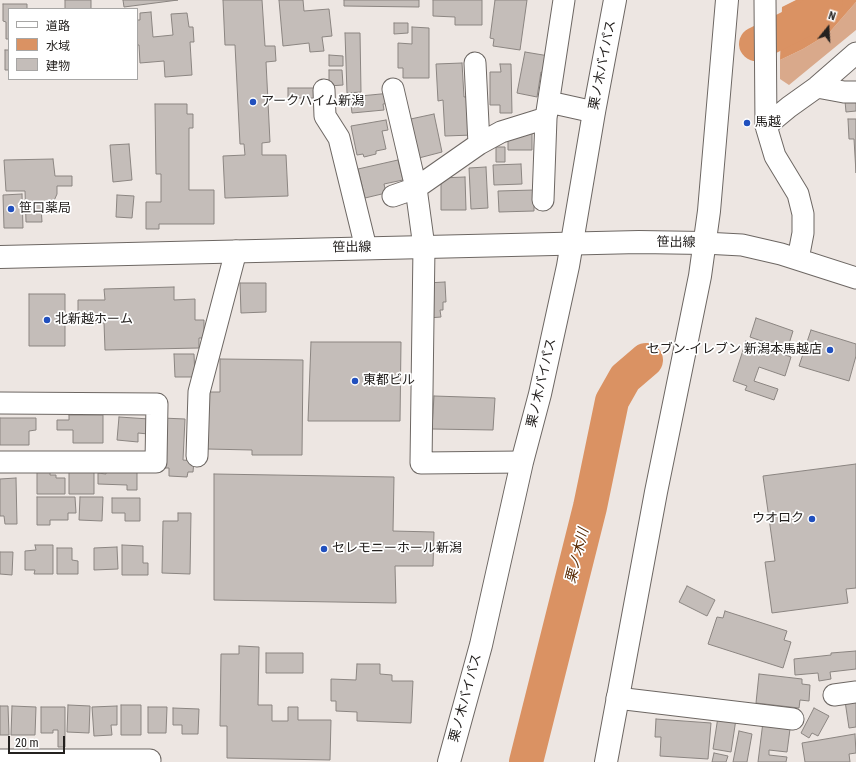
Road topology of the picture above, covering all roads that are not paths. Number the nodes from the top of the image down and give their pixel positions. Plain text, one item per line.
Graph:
1 (564, 0) edge
2 (615, 0) edge
3 (727, 0) edge
4 (765, 0) edge
5 (856, 53) edge
6 (475, 63) dead end
7 (817, 87) junction
8 (393, 89) dead end
9 (324, 90) dead end
10 (856, 92) edge
11 (547, 110) junction
12 (594, 112) junction
13 (766, 126) junction
14 (479, 144) junction
15 (416, 188) junction
16 (393, 196) dead end
17 (543, 200) dead end
18 (704, 243) junction
19 (571, 244) junction
20 (424, 247) junction
21 (366, 248) junction
22 (236, 251) junction
23 (0, 257) edge
24 (798, 259) junction
25 (856, 278) edge
26 (0, 402) edge
27 (197, 456) dead end
28 (0, 462) edge
29 (522, 462) junction
30 (856, 692) edge
31 (834, 696) dead end
32 (617, 698) junction
33 (793, 719) dead end
34 (0, 760) edge
35 (150, 760) dead end
36 (449, 762) edge
37 (606, 762) edge

1 - 11 street
2 - 12 main road, 栗ノ木バイパス
3 - 18 main road
4 - 13 street
5 - 7 street
6 - 14 street
7 - 10 street
7 - 13 street
8 - 15 street
9 - 21 street
11 - 12 street
11 - 14 street
11 - 17 street
12 - 19 main road, 栗ノ木バイパス
13 - 24 street
14 - 15 street
15 - 16 street
15 - 20 street
18 - 19 main road, 笹出線
18 - 24 street
18 - 32 main road
19 - 20 main road, 笹出線
19 - 29 main road, 栗ノ木バイパス
20 - 21 main road, 笹出線
20 - 29 street
21 - 22 main road, 笹出線
22 - 23 main road, 笹出線
22 - 27 street
24 - 25 street
26 - 28 street
29 - 36 main road, 栗ノ木バイパス
30 - 31 street
32 - 33 street
32 - 37 main road
34 - 35 street

